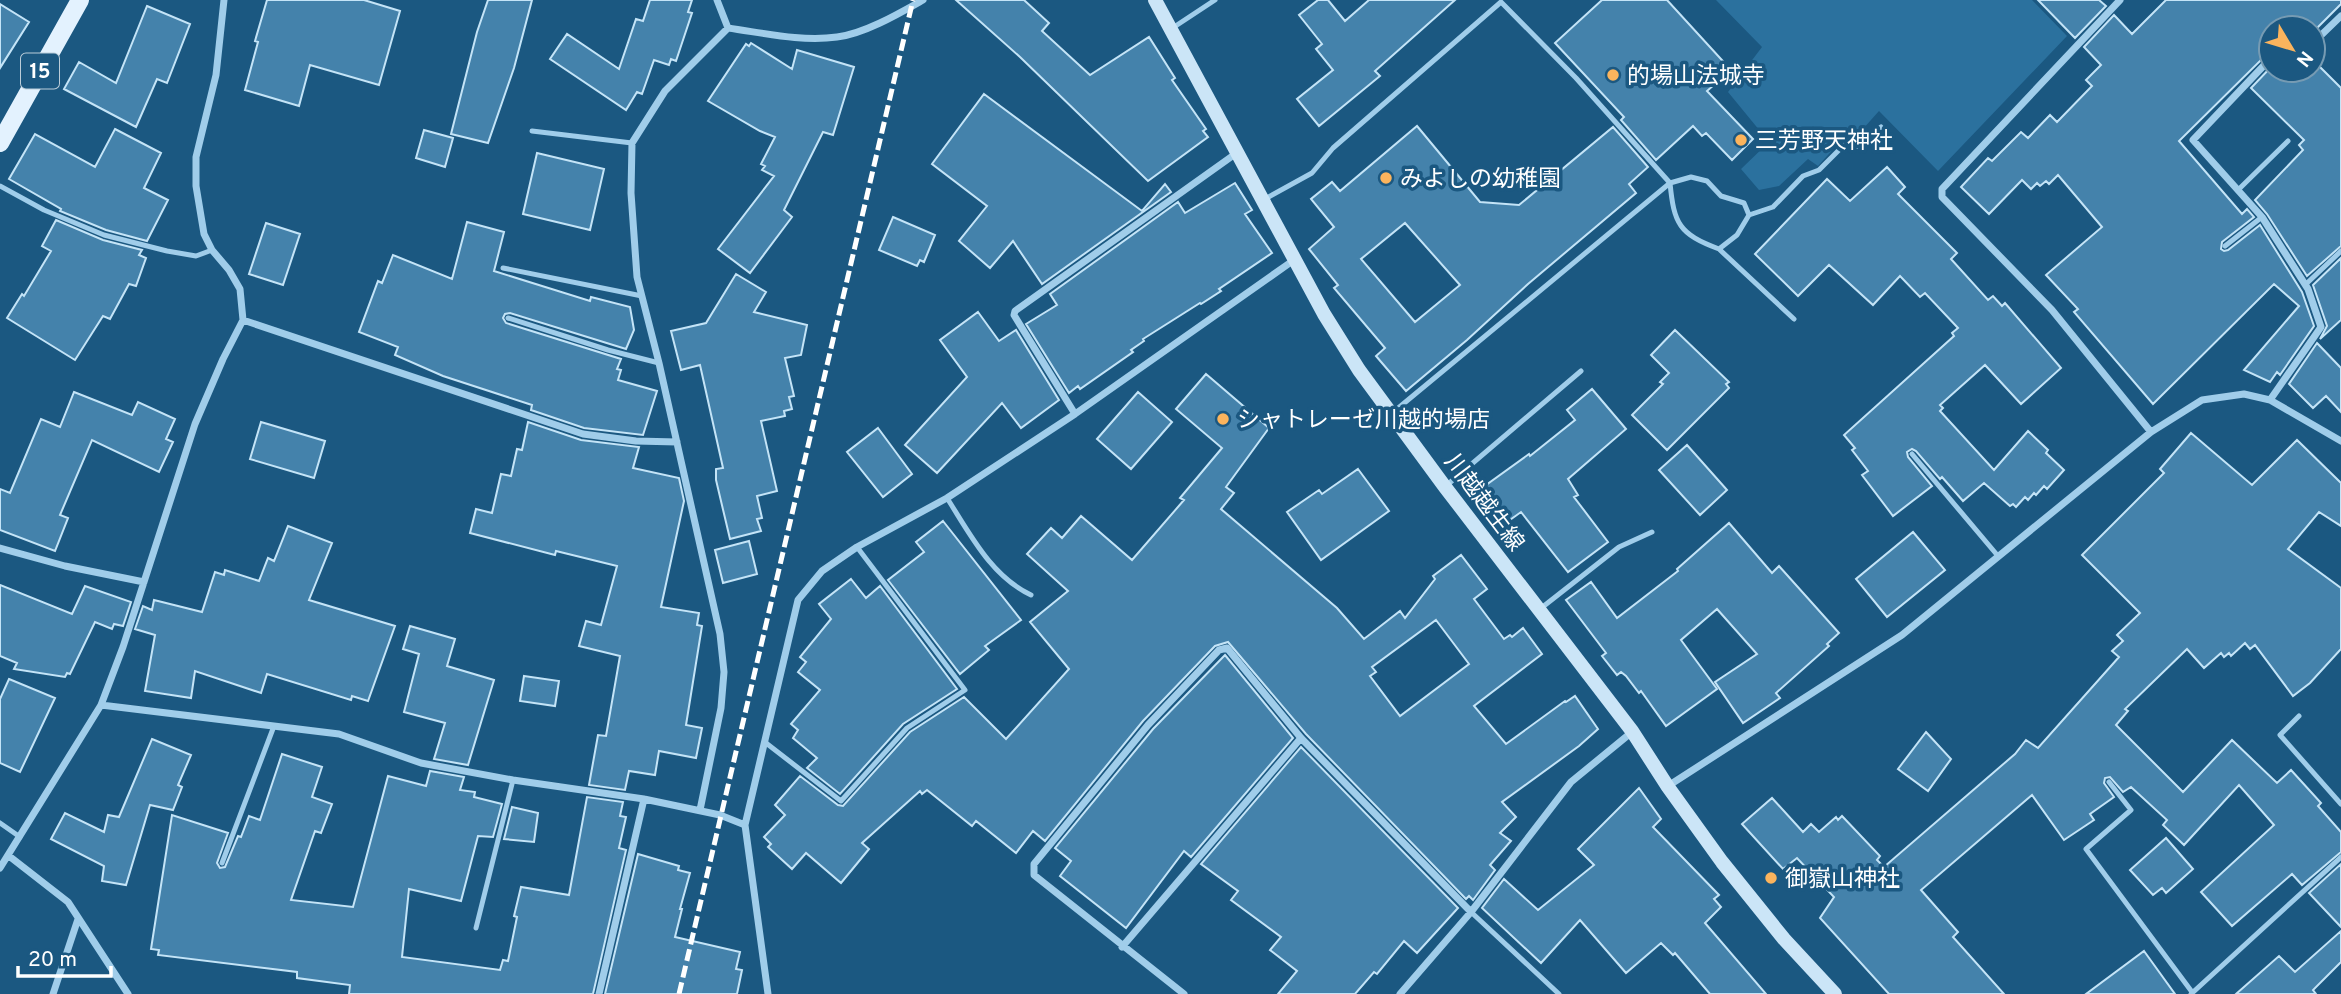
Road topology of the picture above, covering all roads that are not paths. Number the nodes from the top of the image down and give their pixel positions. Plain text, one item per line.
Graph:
1 (79, 0) edge
2 (224, 0) edge
3 (717, 0) edge
4 (923, 0) edge
5 (1155, 0) edge
6 (1215, 0) edge
7 (2120, 0) edge
8 (1502, 1) edge
9 (2341, 16) edge
10 (728, 28) junction
11 (1171, 29) junction
12 (2327, 30) edge
13 (2257, 73) edge
14 (1881, 127) dead end
15 (532, 131) dead end
16 (2288, 141) dead end
17 (0, 142) edge
18 (632, 143) junction
19 (1238, 151) junction
20 (1670, 183) junction
21 (0, 186) edge
22 (2238, 190) junction
23 (1263, 200) junction
24 (1749, 215) junction
25 (2262, 217) junction
26 (2225, 246) dead end
27 (1719, 248) junction
28 (212, 250) junction
29 (2341, 251) edge
30 (1295, 259) junction
31 (503, 268) dead end
32 (2305, 285) junction
33 (642, 296) junction
34 (508, 318) dead end
35 (1794, 319) dead end
36 (243, 320) junction
37 (659, 363) junction
38 (1581, 371) dead end
39 (2270, 400) junction
40 (1390, 414) junction
41 (1075, 415) junction
42 (2151, 432) junction
43 (2341, 441) edge
44 (677, 442) junction
45 (1912, 454) dead end
46 (1445, 487) junction
47 (947, 498) junction
48 (1652, 532) dead end
49 (857, 547) junction
50 (0, 548) edge
51 (1998, 556) junction
52 (144, 582) junction
53 (1031, 595) dead end
54 (1538, 610) junction
55 (101, 705) junction
56 (2298, 716) dead end
57 (275, 725) junction
58 (1632, 731) junction
59 (1301, 738) junction
60 (766, 743) junction
61 (513, 780) junction
62 (2109, 782) dead end
63 (1668, 787) junction
64 (644, 799) junction
65 (2341, 804) edge
66 (700, 810) junction
67 (0, 823) edge
68 (745, 825) junction
69 (20, 837) junction
70 (9, 856) junction
71 (2341, 857) edge
72 (222, 863) dead end
73 (0, 868) edge
74 (1471, 912) junction
75 (78, 919) junction
76 (476, 928) dead end
77 (1122, 947) junction
78 (2191, 993) edge
79 (53, 994) edge
80 (128, 994) edge
81 (599, 994) edge
82 (768, 994) edge
83 (1184, 994) edge
84 (1400, 994) edge
85 (1559, 994) edge
86 (1835, 994) edge

1 - 17 main road, 15
2 - 28 street
3 - 10 street
4 - 10 street
5 - 11 main road, 川越越生線
6 - 11 lane
7 - 42 street
8 - 20 lane
8 - 23 lane
9 - 12 street
10 - 18 street
11 - 19 main road, 川越越生線
13 - 22 street
14 - 24 lane
15 - 18 lane
16 - 22 lane
18 - 33 street
19 - 23 main road, 川越越生線
19 - 41 street
20 - 24 lane
20 - 27 lane
20 - 40 lane
21 - 28 lane
22 - 25 street
23 - 30 main road, 川越越生線
24 - 27 lane
25 - 26 lane
25 - 32 street
27 - 35 lane
28 - 36 street
29 - 32 lane
30 - 40 main road, 川越越生線
30 - 41 street
31 - 33 lane
32 - 39 street
33 - 37 street
34 - 37 lane
36 - 44 street
36 - 52 street
37 - 44 street
38 - 46 lane
39 - 42 street
39 - 43 street
40 - 46 main road, 川越越生線
41 - 47 street
42 - 51 street
44 - 66 street
45 - 51 lane
46 - 54 main road, 川越越生線
47 - 49 street
47 - 53 lane
48 - 54 lane
49 - 60 street
49 - 60 lane
50 - 52 street
51 - 63 street
52 - 55 street
54 - 58 main road, 川越越生線
55 - 57 street
55 - 69 street
56 - 65 lane
57 - 61 street
57 - 72 lane
58 - 63 main road, 川越越生線
58 - 74 street
59 - 74 street
59 - 77 street
59 - 77 street
60 - 68 street
61 - 64 street
61 - 76 lane
62 - 78 lane
63 - 86 main road, 川越越生線
64 - 66 street
64 - 81 street
66 - 68 street
67 - 69 lane
68 - 82 street
69 - 70 street
70 - 73 street
70 - 75 street
71 - 78 lane
74 - 84 street
74 - 85 lane
75 - 79 street
75 - 80 street
77 - 83 street

